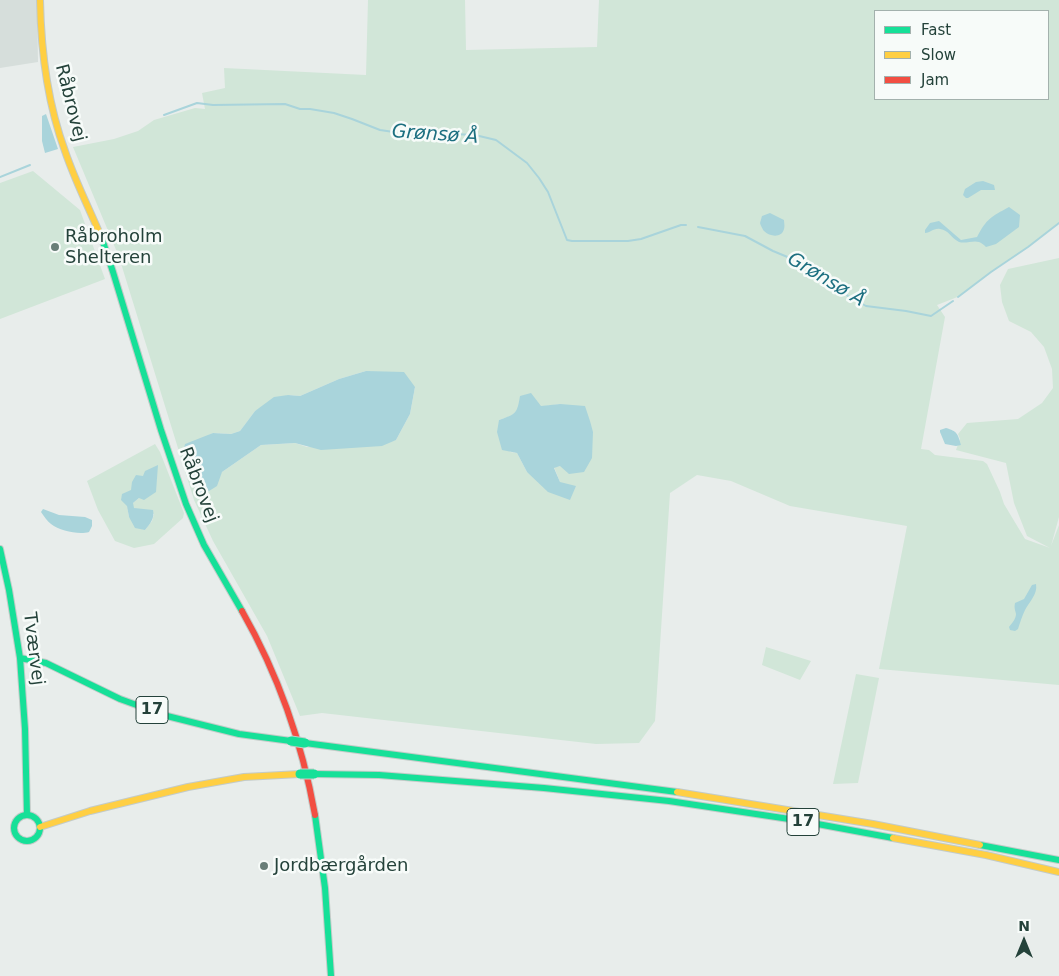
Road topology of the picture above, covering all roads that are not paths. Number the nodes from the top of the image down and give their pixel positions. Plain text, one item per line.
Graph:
1 (40, 0) edge
2 (0, 549) edge
3 (20, 658) junction
4 (27, 814) junction
5 (40, 828) junction
6 (1059, 860) edge
7 (1059, 872) edge
8 (331, 976) edge

1 - 8 main road, Råbrovej
2 - 3 main road, Tværvej
3 - 4 main road, Tværvej
3 - 6 main road, 17, bridge
4 - 5 main road
4 - 5 main road
5 - 7 main road, 17, bridge

